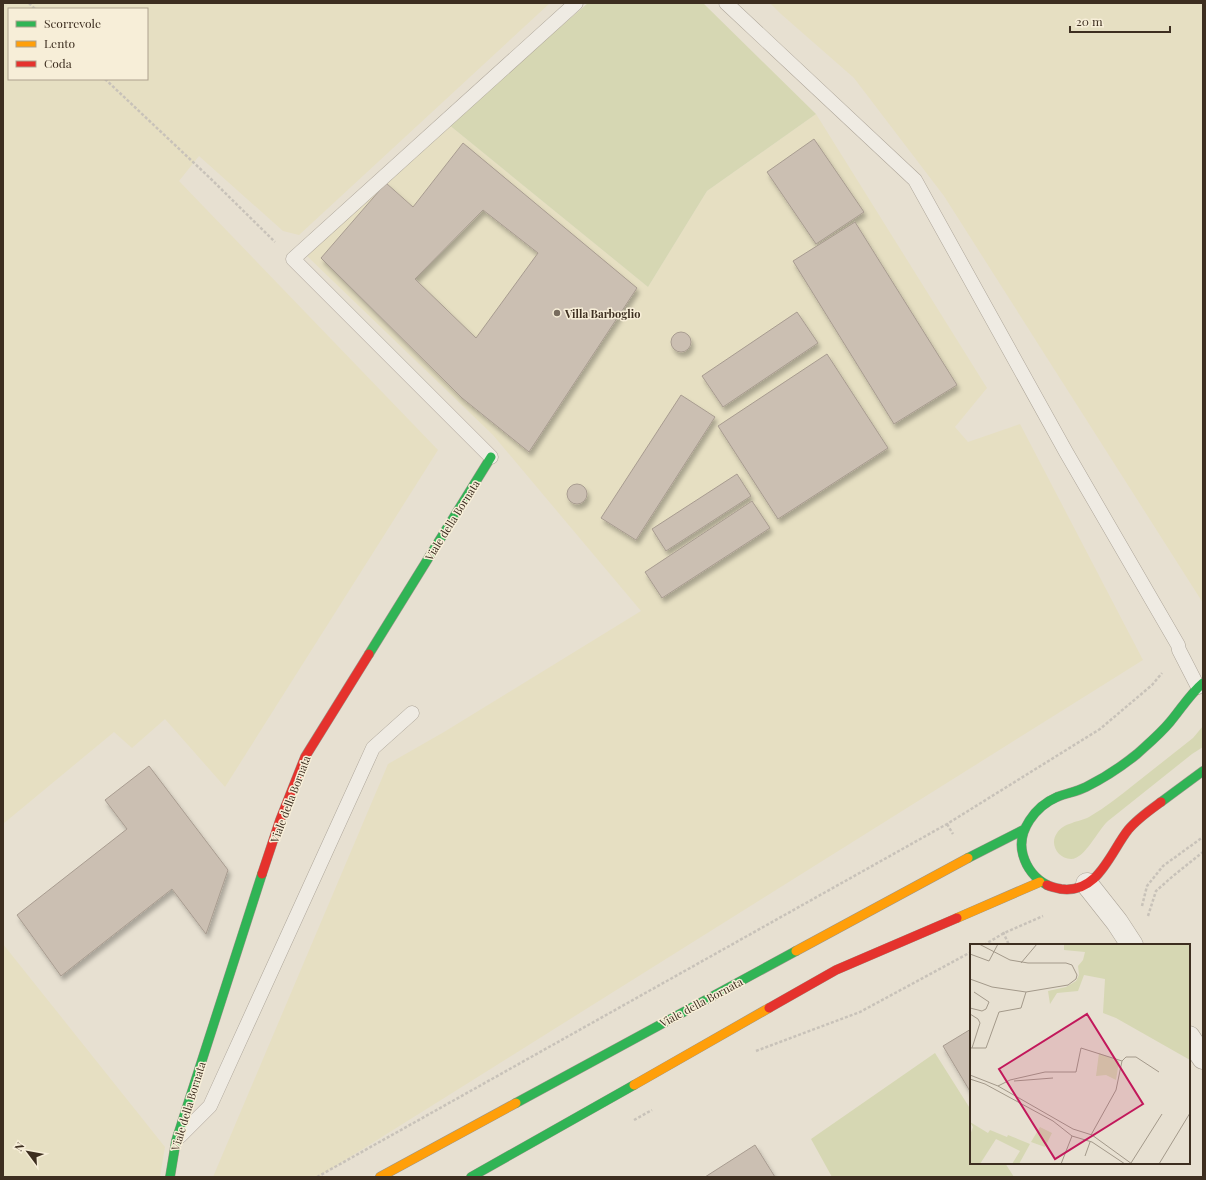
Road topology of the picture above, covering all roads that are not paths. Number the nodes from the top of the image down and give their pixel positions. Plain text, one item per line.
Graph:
1 (576, 3) edge
2 (726, 3) edge
3 (491, 457) joint
4 (1200, 685) edge
5 (412, 713) dead end
6 (1203, 771) edge
7 (1023, 830) junction
8 (1040, 882) junction
9 (1087, 884) junction
10 (1131, 944) edge
11 (1190, 1038) edge
12 (1203, 1058) edge
13 (176, 1141) junction
14 (170, 1177) edge
15 (380, 1177) edge
16 (471, 1177) edge

1 - 3 lane
2 - 4 lane
3 - 13 main road, Viale della Bornata
4 - 7 main road, Viale della Bornata
5 - 13 lane
6 - 9 main road, Viale della Bornata
7 - 8 main road, Viale della Bornata
7 - 15 main road, Viale della Bornata
8 - 9 main road, Viale della Bornata
8 - 16 main road
9 - 10 street
11 - 12 street
13 - 14 main road, Viale della Bornata

